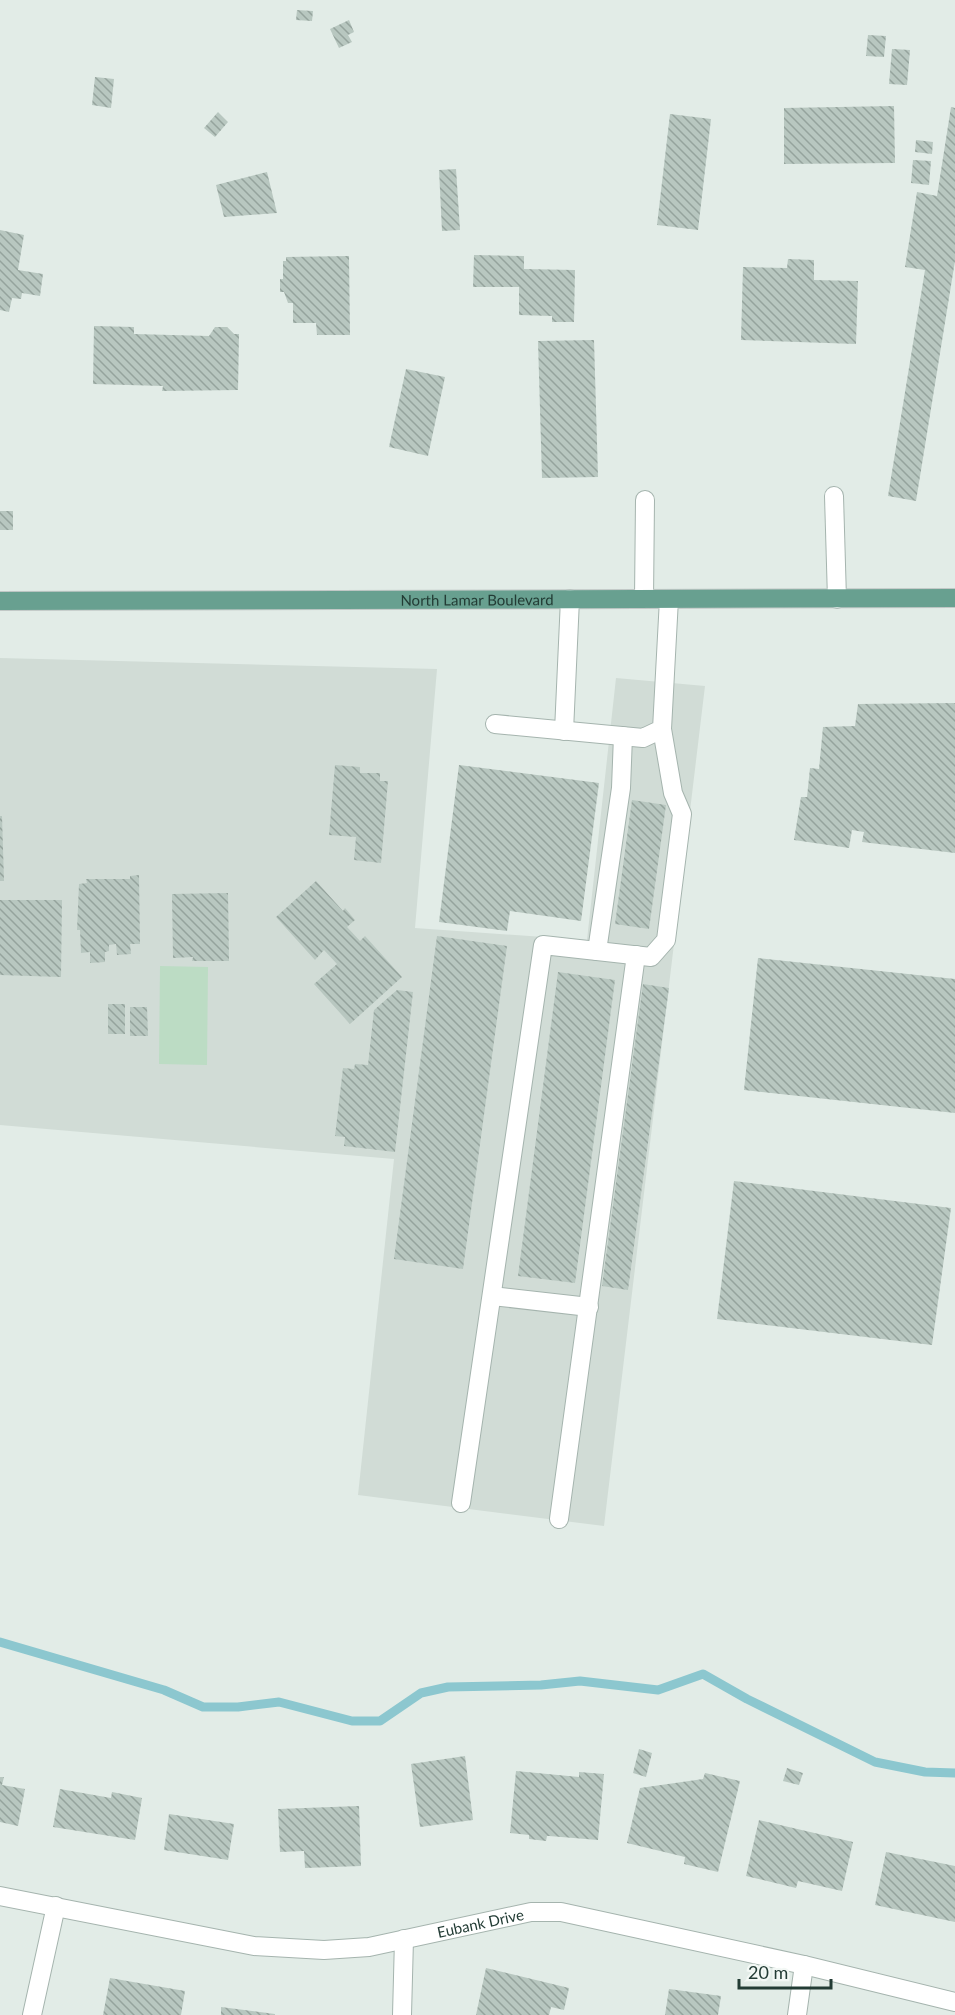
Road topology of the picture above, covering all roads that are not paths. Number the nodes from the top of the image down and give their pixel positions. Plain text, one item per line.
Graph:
1 (834, 496) dead end
2 (645, 500) dead end
3 (837, 598) junction
4 (955, 598) edge
5 (570, 599) junction
6 (644, 599) junction
7 (669, 599) junction
8 (0, 601) edge
9 (495, 724) dead end
10 (662, 729) junction
11 (564, 731) junction
12 (623, 736) junction
13 (597, 951) junction
14 (636, 955) junction
15 (492, 1296) junction
16 (590, 1307) junction
17 (461, 1503) dead end
18 (559, 1519) dead end
19 (0, 1896) edge
20 (56, 1906) junction
21 (404, 1939) junction
22 (804, 1965) junction
23 (955, 2002) edge
24 (33, 2015) edge
25 (402, 2015) edge
26 (797, 2015) edge

1 - 3 street
2 - 6 street
3 - 4 main road, North Lamar Boulevard
3 - 7 main road, North Lamar Boulevard
5 - 6 main road, North Lamar Boulevard
5 - 8 main road, North Lamar Boulevard
5 - 11 street
6 - 7 main road, North Lamar Boulevard
7 - 10 street
9 - 11 street
10 - 12 street
10 - 14 street
11 - 12 street
12 - 13 street
13 - 14 street
13 - 15 street
14 - 16 street
15 - 16 street
15 - 17 street
16 - 18 street
19 - 20 street, Eubank Drive
20 - 21 street, Eubank Drive
20 - 24 street
21 - 22 street, Eubank Drive
21 - 25 street
22 - 23 street, Eubank Drive
22 - 26 street

